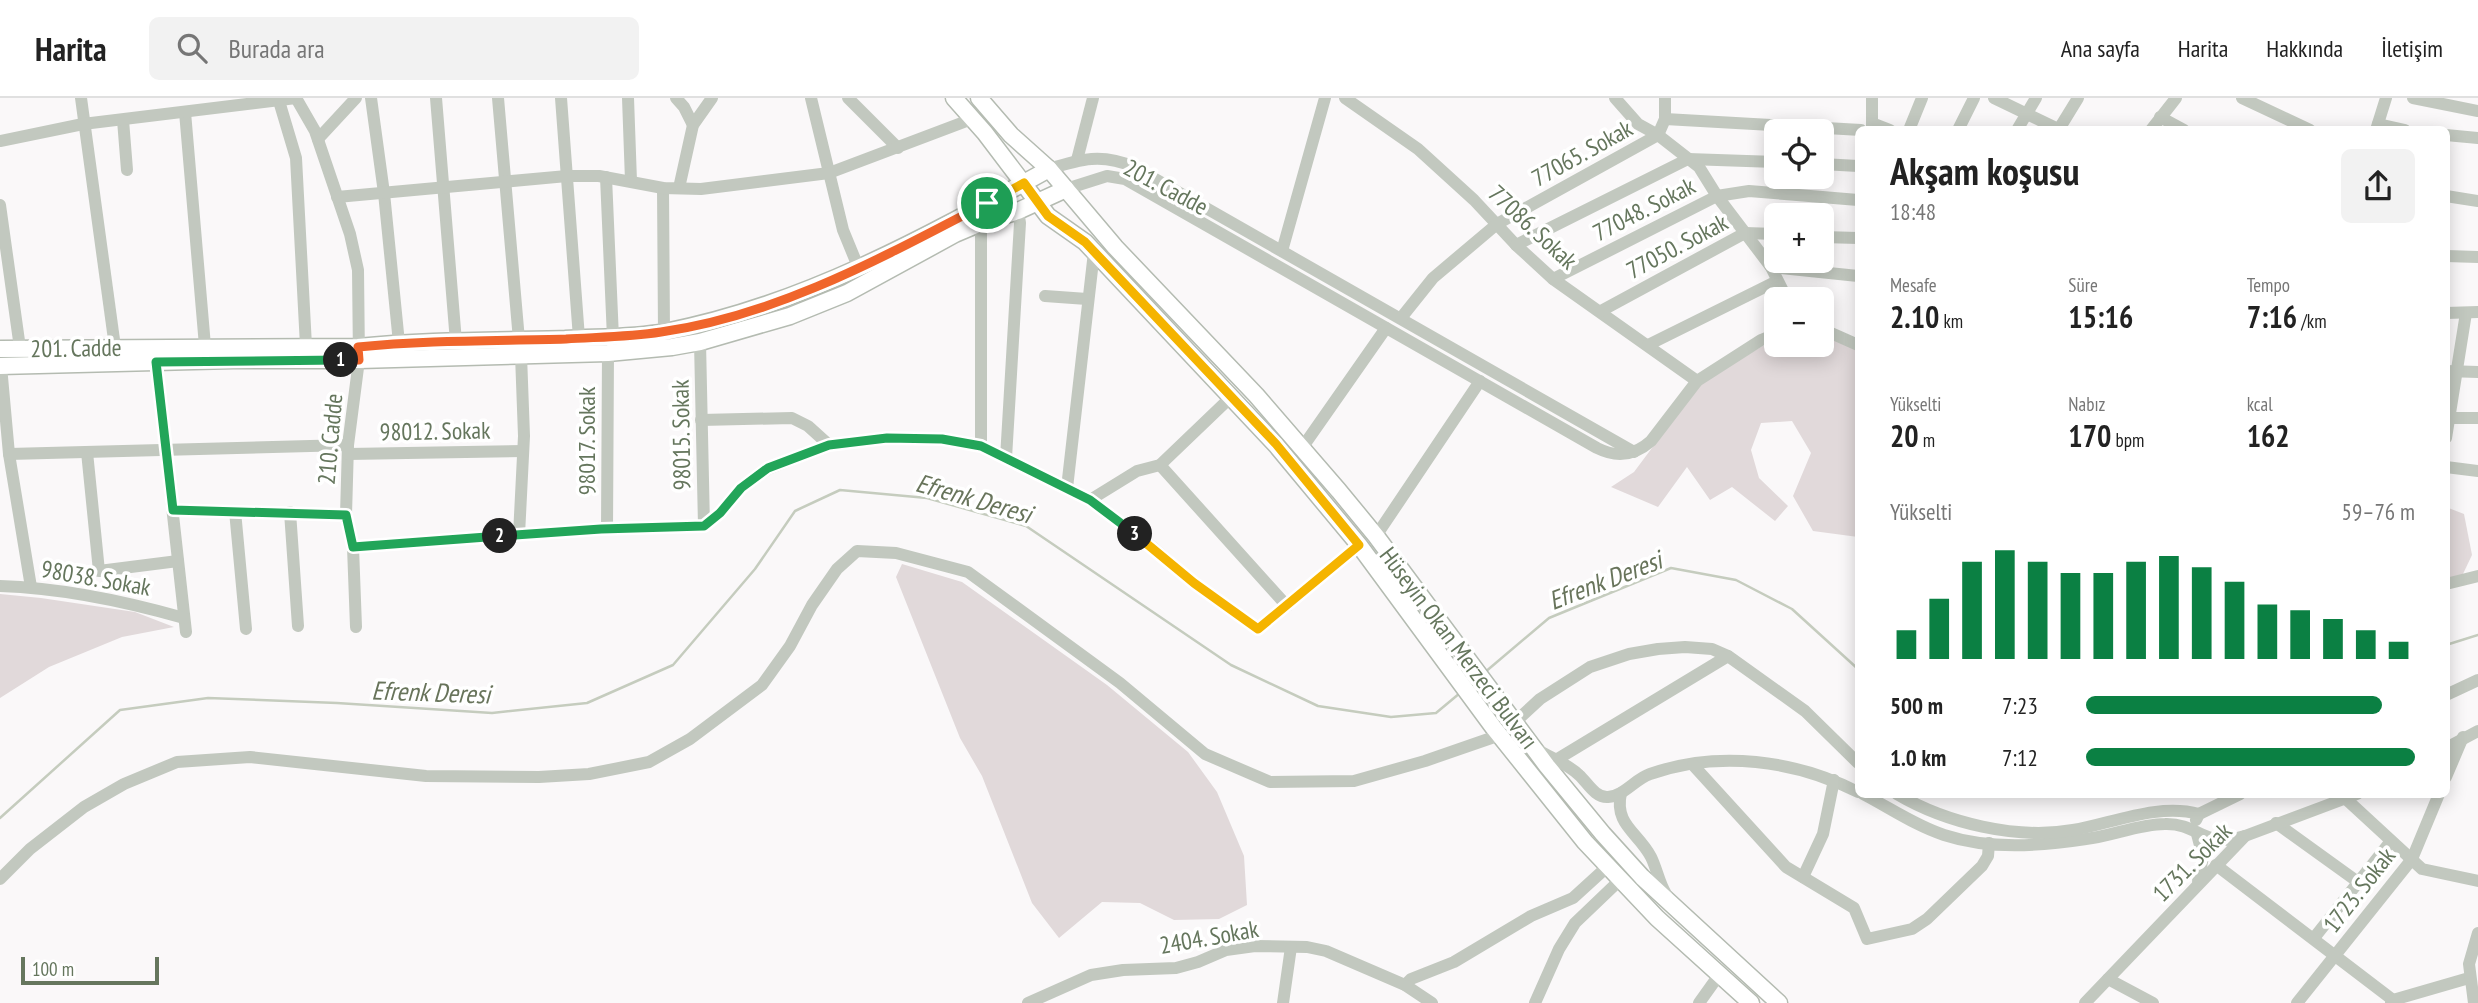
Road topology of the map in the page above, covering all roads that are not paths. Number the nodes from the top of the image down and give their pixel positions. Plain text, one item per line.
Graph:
1 (81, 98) edge
2 (296, 98) edge
3 (356, 98) edge
4 (371, 98) edge
5 (436, 98) edge
6 (498, 98) edge
7 (561, 98) edge
8 (628, 98) edge
9 (676, 98) edge
10 (712, 98) edge
11 (811, 98) edge
12 (848, 98) edge
13 (954, 98) edge
14 (979, 98) edge
15 (1093, 98) edge
16 (1325, 98) edge
17 (1345, 98) edge
18 (1615, 98) edge
19 (1665, 98) edge
20 (1872, 98) edge
21 (1922, 98) edge
22 (1974, 98) edge
23 (1994, 98) edge
24 (2036, 98) edge
25 (2078, 98) edge
26 (2176, 98) edge
27 (2242, 98) edge
28 (2386, 98) edge
29 (2413, 98) edge
30 (279, 101) junction
31 (2478, 111) edge
32 (184, 112) junction
33 (2027, 114) junction
34 (2160, 117) junction
35 (972, 119) junction
36 (123, 120) junction
37 (1665, 120) junction
38 (83, 124) junction
39 (692, 125) junction
40 (1868, 126) edge
41 (1911, 126) edge
42 (1960, 126) edge
43 (2020, 126) edge
44 (2053, 126) edge
45 (2061, 126) edge
46 (2154, 126) edge
47 (2177, 126) edge
48 (2302, 126) edge
49 (2377, 126) edge
50 (1855, 127) edge
51 (1658, 135) junction
52 (2450, 135) edge
53 (2478, 138) edge
54 (318, 139) junction
55 (2, 142) edge
56 (898, 148) junction
57 (1688, 159) junction
58 (1077, 160) junction
59 (1764, 162) edge
60 (1834, 165) edge
61 (1855, 166) edge
62 (1049, 169) junction
63 (127, 170) dead end
64 (829, 173) junction
65 (567, 176) junction
66 (606, 177) junction
67 (505, 181) junction
68 (631, 181) junction
69 (1024, 183) junction
70 (444, 187) junction
71 (663, 188) junction
72 (679, 188) junction
73 (1066, 190) junction
74 (384, 193) junction
75 (1717, 196) junction
76 (337, 197) junction
77 (2450, 197) edge
78 (1855, 200) edge
79 (2478, 201) edge
80 (1038, 202) junction
81 (0, 205) edge
82 (1018, 211) junction
83 (981, 223) junction
84 (1497, 223) junction
85 (1745, 233) junction
86 (1764, 234) edge
87 (1834, 237) edge
88 (1855, 238) edge
89 (1516, 245) junction
90 (1282, 251) junction
91 (1094, 252) junction
92 (2450, 256) edge
93 (2478, 257) edge
94 (1764, 258) edge
95 (859, 269) junction
96 (1774, 273) edge
97 (1834, 273) edge
98 (1855, 275) edge
99 (1553, 279) junction
100 (1777, 281) junction
101 (1780, 287) edge
102 (1045, 296) dead end
103 (1087, 299) junction
104 (1601, 311) junction
105 (2472, 312) edge
106 (2450, 313) edge
107 (1401, 318) junction
108 (1386, 328) junction
109 (664, 332) junction
110 (1834, 334) edge
111 (579, 338) junction
112 (1764, 338) edge
113 (456, 342) junction
114 (700, 342) junction
115 (399, 343) junction
116 (1855, 344) edge
117 (1648, 345) junction
118 (205, 346) junction
119 (306, 346) junction
120 (610, 346) junction
121 (115, 347) junction
122 (20, 348) junction
123 (520, 348) junction
124 (0, 349) edge
125 (358, 353) junction
126 (156, 362) junction
127 (0, 366) edge
128 (2452, 371) edge
129 (2478, 372) edge
130 (1480, 381) junction
131 (1697, 381) junction
132 (2450, 395) edge
133 (1231, 397) junction
134 (2478, 418) edge
135 (2450, 419) edge
136 (701, 420) junction
137 (829, 445) junction
138 (981, 446) junction
139 (1302, 448) junction
140 (348, 449) junction
141 (167, 450) junction
142 (523, 450) junction
143 (87, 452) junction
144 (1634, 452) junction
145 (9, 454) junction
146 (1006, 458) junction
147 (1160, 465) junction
148 (2450, 468) edge
149 (2478, 471) edge
150 (1068, 488) junction
151 (1090, 500) junction
152 (173, 510) junction
153 (235, 511) junction
154 (290, 512) junction
155 (346, 515) junction
156 (704, 526) junction
157 (607, 529) junction
158 (519, 535) junction
159 (1376, 536) junction
160 (1359, 545) junction
161 (353, 547) junction
162 (178, 561) junction
163 (2478, 576) edge
164 (2450, 583) edge
165 (0, 586) edge
166 (31, 587) junction
167 (1287, 606) junction
168 (184, 618) junction
169 (298, 626) dead end
170 (356, 626) dead end
171 (246, 629) dead end
172 (186, 632) dead end
173 (1728, 656) junction
174 (2478, 680) edge
175 (2450, 693) edge
176 (1511, 718) junction
177 (1497, 731) junction
178 (2478, 731) edge
179 (2463, 737) junction
180 (1531, 745) junction
181 (2450, 745) edge
182 (1855, 760) edge
183 (1556, 761) junction
184 (1693, 765) junction
185 (2450, 768) edge
186 (1834, 780) junction
187 (1855, 790) edge
188 (1622, 793) junction
189 (1871, 798) edge
190 (1904, 798) edge
191 (2232, 798) edge
192 (2348, 798) edge
193 (2352, 798) edge
194 (2437, 798) edge
195 (2199, 814) junction
196 (2276, 822) junction
197 (2194, 832) junction
198 (2245, 836) junction
199 (2391, 841) junction
200 (1989, 843) junction
201 (2412, 859) junction
202 (2216, 865) junction
203 (1607, 867) junction
204 (1803, 877) junction
205 (0, 879) edge
206 (1620, 880) junction
207 (2478, 881) edge
208 (2358, 882) junction
209 (2196, 888) junction
210 (1671, 904) junction
211 (2478, 933) edge
212 (2314, 938) junction
213 (1291, 947) junction
214 (2335, 954) junction
215 (1719, 975) junction
216 (2469, 978) junction
217 (2108, 979) junction
218 (1405, 985) junction
219 (2392, 1001) edge
220 (1028, 1003) edge
221 (1283, 1003) edge
222 (1432, 1003) edge
223 (1535, 1003) edge
224 (1699, 1003) edge
225 (1751, 1003) edge
226 (1779, 1003) edge
227 (2085, 1003) edge
228 (2153, 1003) edge
229 (2297, 1003) edge
230 (2474, 1003) edge

1 - 38 street
2 - 30 street
2 - 54 street, 210. Cadde
3 - 54 street
4 - 74 street
5 - 70 street
6 - 67 street, 98012. Sokak
7 - 65 street
8 - 68 street
9 - 39 street
10 - 39 street
11 - 64 street
12 - 56 street
13 - 35 main road, Hüseyin Okan Merzeci Bulvarı
14 - 62 main road, Hüseyin Okan Merzeci Bulvarı
15 - 58 street
16 - 90 street
17 - 84 street, 77086. Sokak
18 - 51 street
19 - 37 street
20 - 40 street
21 - 41 street
22 - 42 street
23 - 33 street
24 - 33 street
25 - 45 street
26 - 34 street
27 - 48 street
28 - 49 street
29 - 31 street
30 - 32 street
30 - 119 street
32 - 36 street
32 - 118 street
33 - 43 street
33 - 44 street
34 - 46 street
34 - 47 street
35 - 56 street
35 - 69 main road, Hüseyin Okan Merzeci Bulvarı
36 - 38 street
36 - 63 street
37 - 50 street
37 - 51 street
38 - 55 street
38 - 121 street
39 - 72 street
51 - 57 street
51 - 84 street, 77065. Sokak
52 - 53 street
54 - 76 street, 210. Cadde
56 - 64 street
57 - 59 street
57 - 75 street
57 - 89 street
58 - 62 street, 201. Cadde
58 - 90 street, 201. Cadde
60 - 61 street
62 - 69 main road, 201. Cadde
62 - 73 main road, Hüseyin Okan Merzeci Bulvarı
64 - 72 street
64 - 95 street
65 - 66 street
65 - 67 street
65 - 111 street
66 - 68 street
66 - 120 street, 98017. Sokak
67 - 70 street
67 - 123 street, 98012. Sokak
68 - 71 street
69 - 80 main road, Hüseyin Okan Merzeci Bulvarı
69 - 95 main road, 201. Cadde
70 - 74 street
70 - 113 street
71 - 72 street
71 - 109 street
73 - 80 main road, 201. Cadde
73 - 108 street, 201. Cadde
73 - 139 main road, Hüseyin Okan Merzeci Bulvarı
74 - 76 street
74 - 115 street
75 - 78 street, 77048. Sokak
75 - 85 street
75 - 99 street, 77048. Sokak
76 - 125 street, 210. Cadde
77 - 79 street
80 - 82 main road, 201. Cadde
80 - 91 main road, Hüseyin Okan Merzeci Bulvarı
81 - 122 street
82 - 83 main road, 201. Cadde
82 - 146 street
83 - 114 main road, 201. Cadde
83 - 138 street
84 - 89 street, 77086. Sokak
84 - 107 street, 77065. Sokak
85 - 86 street, 77050. Sokak
85 - 94 street
85 - 104 street, 77050. Sokak
87 - 88 street
89 - 99 street, 77086. Sokak
90 - 107 street, 201. Cadde
91 - 103 street
91 - 133 main road, Hüseyin Okan Merzeci Bulvarı
92 - 93 street
95 - 109 main road, 201. Cadde
96 - 100 street
97 - 98 street
99 - 104 street, 77086. Sokak
100 - 101 street
100 - 117 street
102 - 103 street
103 - 150 street
104 - 117 street, 77086. Sokak
105 - 106 street
105 - 128 street
107 - 144 street, 201. Cadde
108 - 130 street, 201. Cadde
108 - 139 street
109 - 120 main road, 201. Cadde
110 - 116 street
111 - 120 main road, 201. Cadde
111 - 123 main road, 201. Cadde
112 - 131 street
113 - 115 main road, 201. Cadde
113 - 123 main road, 201. Cadde
114 - 120 main road, 201. Cadde
114 - 136 street, 98015. Sokak
115 - 125 main road, 201. Cadde
117 - 131 street, 77086. Sokak
118 - 119 main road, 201. Cadde
118 - 121 main road, 201. Cadde
119 - 125 main road, 201. Cadde
120 - 123 main road, 201. Cadde
120 - 157 street, 98017. Sokak
121 - 122 main road, 201. Cadde
122 - 124 main road, 201. Cadde
123 - 125 main road, 201. Cadde
123 - 142 street, 98012. Sokak
125 - 126 main road, 201. Cadde
125 - 140 street, 210. Cadde
126 - 127 main road, 201. Cadde
126 - 141 street
127 - 145 street
128 - 129 street
128 - 132 street
130 - 144 street, 201. Cadde
130 - 159 street
131 - 144 street
133 - 147 street
133 - 160 main road, Hüseyin Okan Merzeci Bulvarı
134 - 135 street
136 - 137 street
136 - 156 street, 98015. Sokak
137 - 138 street
137 - 156 street
138 - 146 street
139 - 159 main road, Hüseyin Okan Merzeci Bulvarı
140 - 141 street, 98012. Sokak
140 - 142 street, 98012. Sokak
140 - 155 street, 210. Cadde
141 - 143 street, 98012. Sokak
141 - 152 street
142 - 158 street, 98012. Sokak
143 - 145 street, 98012. Sokak
143 - 162 street
145 - 166 street
146 - 150 street
147 - 151 street
147 - 167 street
148 - 149 street
150 - 151 street
151 - 167 street
152 - 153 street
152 - 162 street
153 - 154 street
153 - 171 street
154 - 155 street
154 - 169 street
155 - 161 street, 210. Cadde
156 - 157 street
157 - 158 street
158 - 161 street
159 - 176 main road, Hüseyin Okan Merzeci Bulvarı
160 - 167 street
160 - 177 main road, Hüseyin Okan Merzeci Bulvarı
161 - 170 street, 210. Cadde
162 - 168 street
163 - 164 street
165 - 166 street, 98038. Sokak
166 - 168 street, 98038. Sokak
168 - 172 street
173 - 176 street
173 - 182 street
173 - 183 street
174 - 175 street
176 - 180 main road, Hüseyin Okan Merzeci Bulvarı
177 - 203 main road, Hüseyin Okan Merzeci Bulvarı
177 - 205 street
178 - 179 street
179 - 181 street
179 - 185 street
180 - 183 street
180 - 210 main road, Hüseyin Okan Merzeci Bulvarı
183 - 188 street
184 - 186 street
184 - 188 street
184 - 204 street
186 - 187 street
186 - 204 street
188 - 210 street
189 - 200 street
190 - 195 street
191 - 195 street
192 - 196 street, 1731. Sokak
193 - 199 street
194 - 201 street, 1723. Sokak
195 - 197 street
196 - 198 street, 1731. Sokak
196 - 208 street
197 - 198 street
197 - 200 street
197 - 209 street
198 - 202 street, 1731. Sokak
199 - 201 street
199 - 208 street
200 - 204 street
201 - 207 street
201 - 214 street, 1723. Sokak
202 - 209 street, 1731. Sokak
202 - 212 street
203 - 206 main road, Hüseyin Okan Merzeci Bulvarı
203 - 218 street
206 - 215 main road, Hüseyin Okan Merzeci Bulvarı
206 - 223 street
208 - 212 street
209 - 217 street, 1731. Sokak
210 - 226 main road, Hüseyin Okan Merzeci Bulvarı
211 - 216 street
212 - 214 street
213 - 218 street, 2404. Sokak
213 - 220 street, 2404. Sokak
213 - 221 street
214 - 219 street
214 - 229 street, 1723. Sokak
215 - 224 street
215 - 225 main road, Hüseyin Okan Merzeci Bulvarı
216 - 219 street
216 - 230 street
217 - 227 street, 1731. Sokak
217 - 228 street
218 - 222 street, 2404. Sokak

